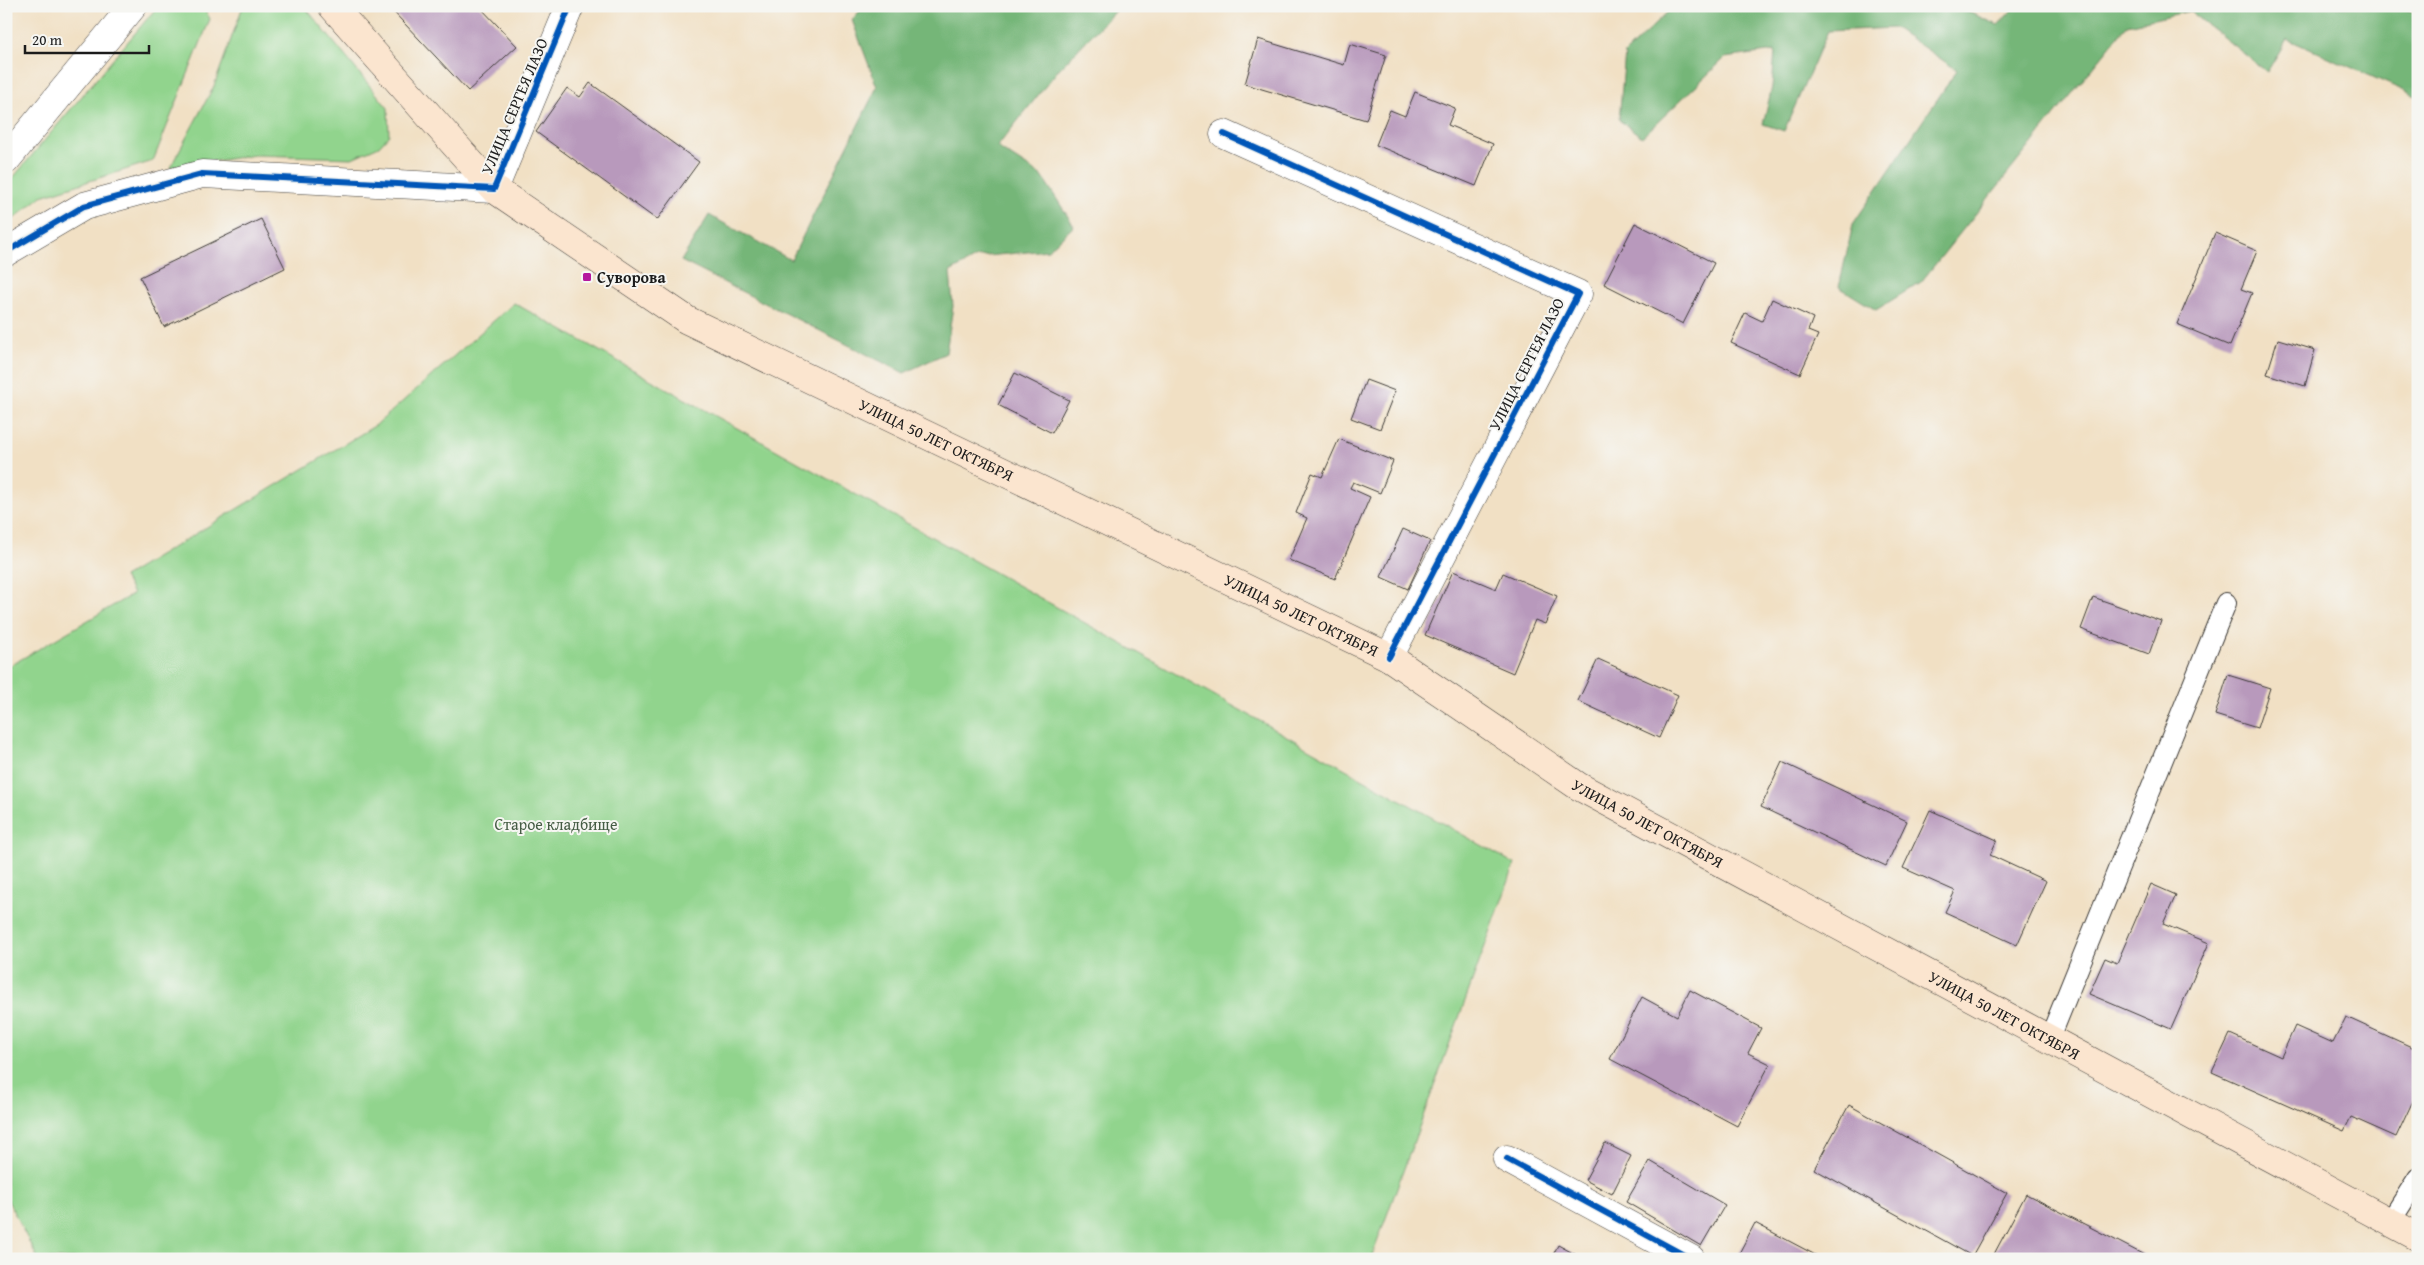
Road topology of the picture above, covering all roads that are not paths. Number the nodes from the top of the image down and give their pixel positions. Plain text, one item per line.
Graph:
1 (133, 6) edge
2 (332, 6) edge
3 (570, 6) edge
4 (1224, 134) dead end
5 (6, 160) edge
6 (494, 189) junction
7 (6, 252) edge
8 (2226, 603) dead end
9 (1390, 657) junction
10 (2049, 1040) junction
11 (1507, 1159) dead end
12 (2418, 1178) edge
13 (2390, 1222) junction
14 (2418, 1237) edge
15 (1691, 1259) edge

1 - 5 street
2 - 6 main road, УЛИЦА 50 ЛЕТ ОКТЯБРЯ
3 - 6 street, УЛИЦА СЕРГЕЯ ЛАЗО
4 - 9 street, УЛИЦА СЕРГЕЯ ЛАЗО
6 - 7 street
6 - 9 main road, УЛИЦА 50 ЛЕТ ОКТЯБРЯ
8 - 10 lane
9 - 10 main road, УЛИЦА 50 ЛЕТ ОКТЯБРЯ
10 - 13 main road, УЛИЦА 50 ЛЕТ ОКТЯБРЯ
11 - 15 street
12 - 13 lane
13 - 14 main road, УЛИЦА 50 ЛЕТ ОКТЯБРЯ

